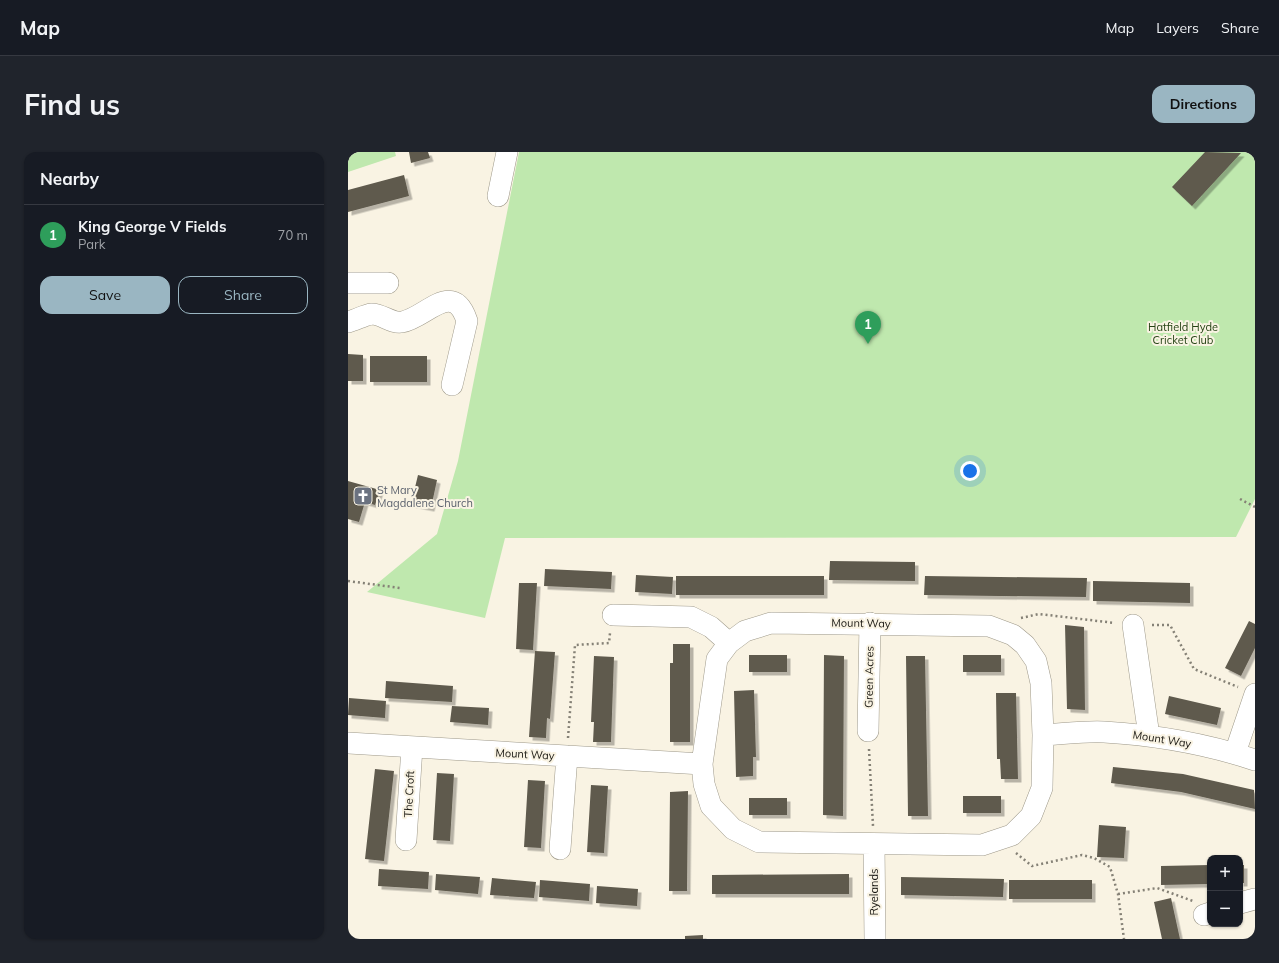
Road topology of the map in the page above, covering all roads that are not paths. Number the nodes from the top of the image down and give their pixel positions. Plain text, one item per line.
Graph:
1 (507, 152) edge
2 (498, 196) dead end
3 (388, 282) dead end
4 (348, 283) edge
5 (348, 322) edge
6 (452, 385) dead end
7 (613, 615) road end
8 (870, 623) junction
9 (1133, 625) dead end
10 (729, 643) junction
11 (1255, 694) edge
12 (868, 731) road end
13 (1043, 735) junction
14 (1149, 736) junction
15 (348, 743) edge
16 (412, 747) junction
17 (1235, 753) junction
18 (567, 756) junction
19 (1255, 760) edge
20 (702, 764) junction
21 (406, 840) dead end
22 (874, 844) junction
23 (560, 849) dead end
24 (1255, 899) edge
25 (1243, 902) edge
26 (874, 939) edge

1 - 2 street
3 - 4 street
5 - 6 street
7 - 10 street
8 - 10 street, Mount Way
8 - 12 street, Green Acres
8 - 13 street, Mount Way
9 - 14 street
10 - 20 street, Mount Way
11 - 17 street
13 - 14 street, Mount Way
13 - 22 street, Mount Way
14 - 17 street, Mount Way
15 - 16 street, Mount Way
16 - 18 street, Mount Way
16 - 21 street, The Croft
17 - 19 street, Mount Way
18 - 20 street, Mount Way
18 - 23 street
20 - 22 street, Mount Way
22 - 26 street, Ryelands
24 - 25 street

